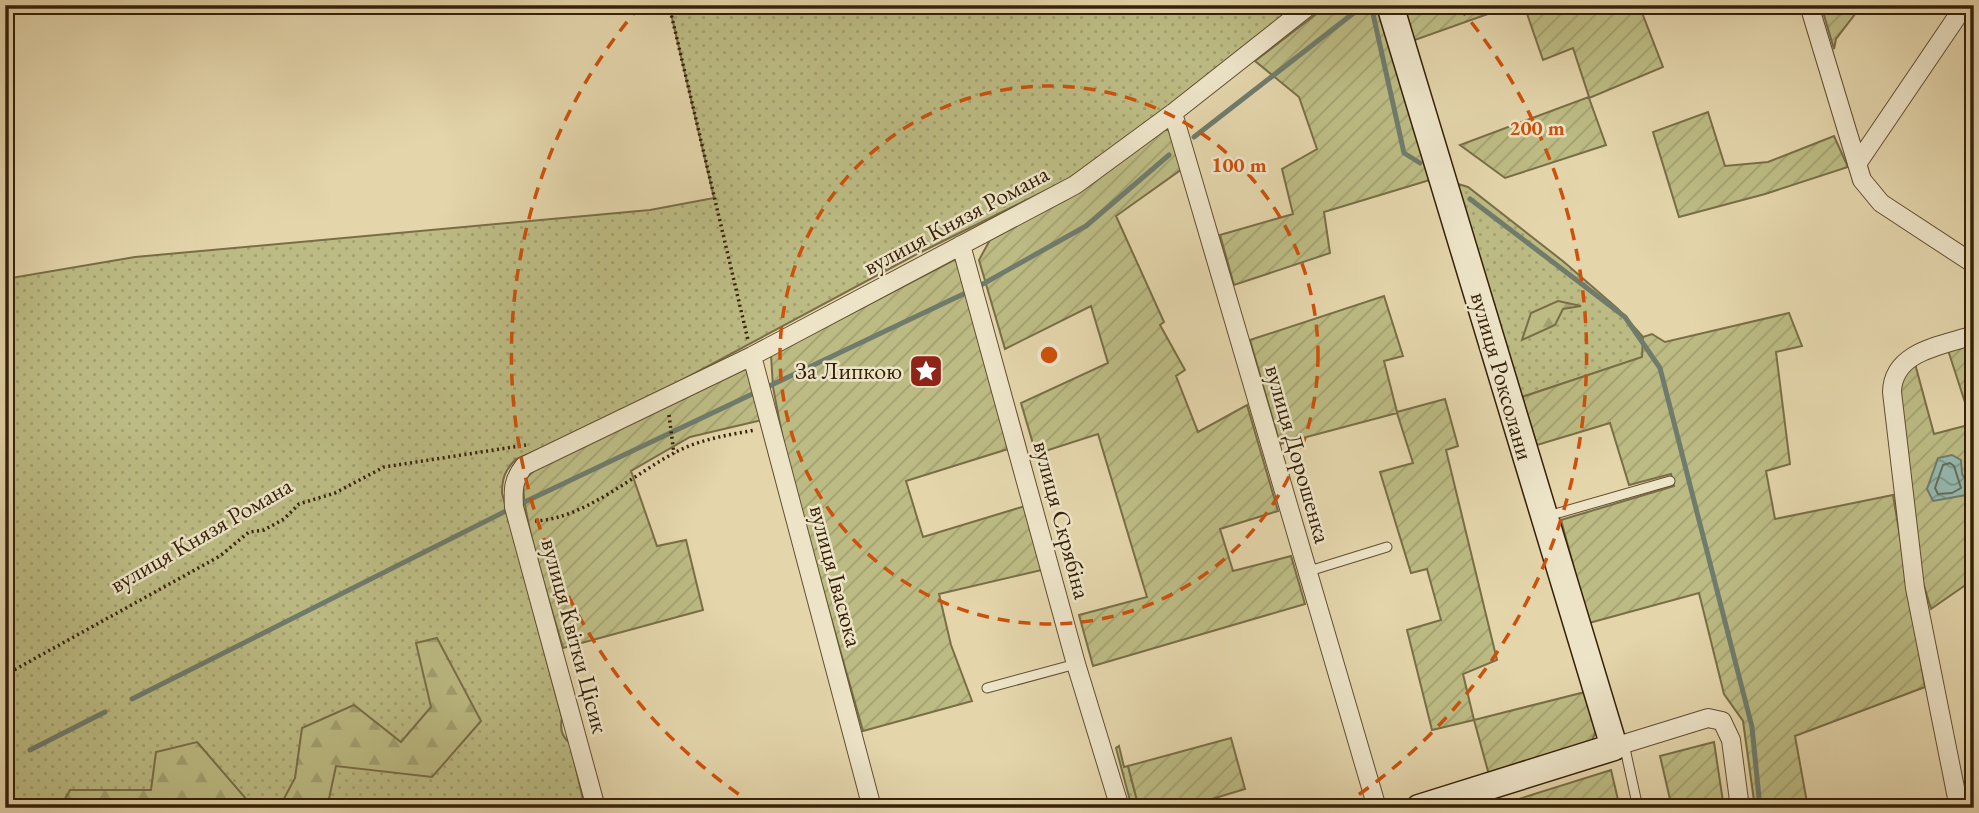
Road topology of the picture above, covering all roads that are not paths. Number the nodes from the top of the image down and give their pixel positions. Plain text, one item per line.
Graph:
1 (1310, 5) edge
2 (1390, 5) edge
3 (1809, 5) edge
4 (1965, 5) edge
5 (1173, 113) junction
6 (1857, 164) junction
7 (961, 245) junction
8 (1974, 264) edge
9 (1974, 335) edge
10 (752, 356) junction
11 (515, 477) joint
12 (1670, 481) dead end
13 (1543, 518) junction
14 (1387, 547) dead end
15 (1307, 572) junction
16 (1076, 664) junction
17 (987, 688) dead end
18 (1619, 746) junction
19 (596, 808) edge
20 (872, 808) edge
21 (1120, 808) edge
22 (1377, 808) edge
23 (1419, 808) edge
24 (1638, 808) edge
25 (1740, 808) edge
26 (1959, 808) edge

1 - 5 street, вулиця Князя Романа
2 - 13 street, вулиця Роксолани
3 - 6 street
4 - 6 street
5 - 7 street, вулиця Князя Романа
5 - 15 street, вулиця Дорошенка
6 - 8 street
7 - 10 street, вулиця Князя Романа
7 - 16 street, вулиця Скрябіна
9 - 26 street
10 - 11 street, вулиця Князя Романа
10 - 20 street, вулиця Івасюка
11 - 19 street, вулиця Квітки Цісик
12 - 13 lane
13 - 18 street, вулиця Роксолани
14 - 15 lane
15 - 22 street, вулиця Дорошенка
16 - 17 lane
16 - 21 street, вулиця Скрябіна
18 - 23 street
18 - 24 lane
18 - 25 street

